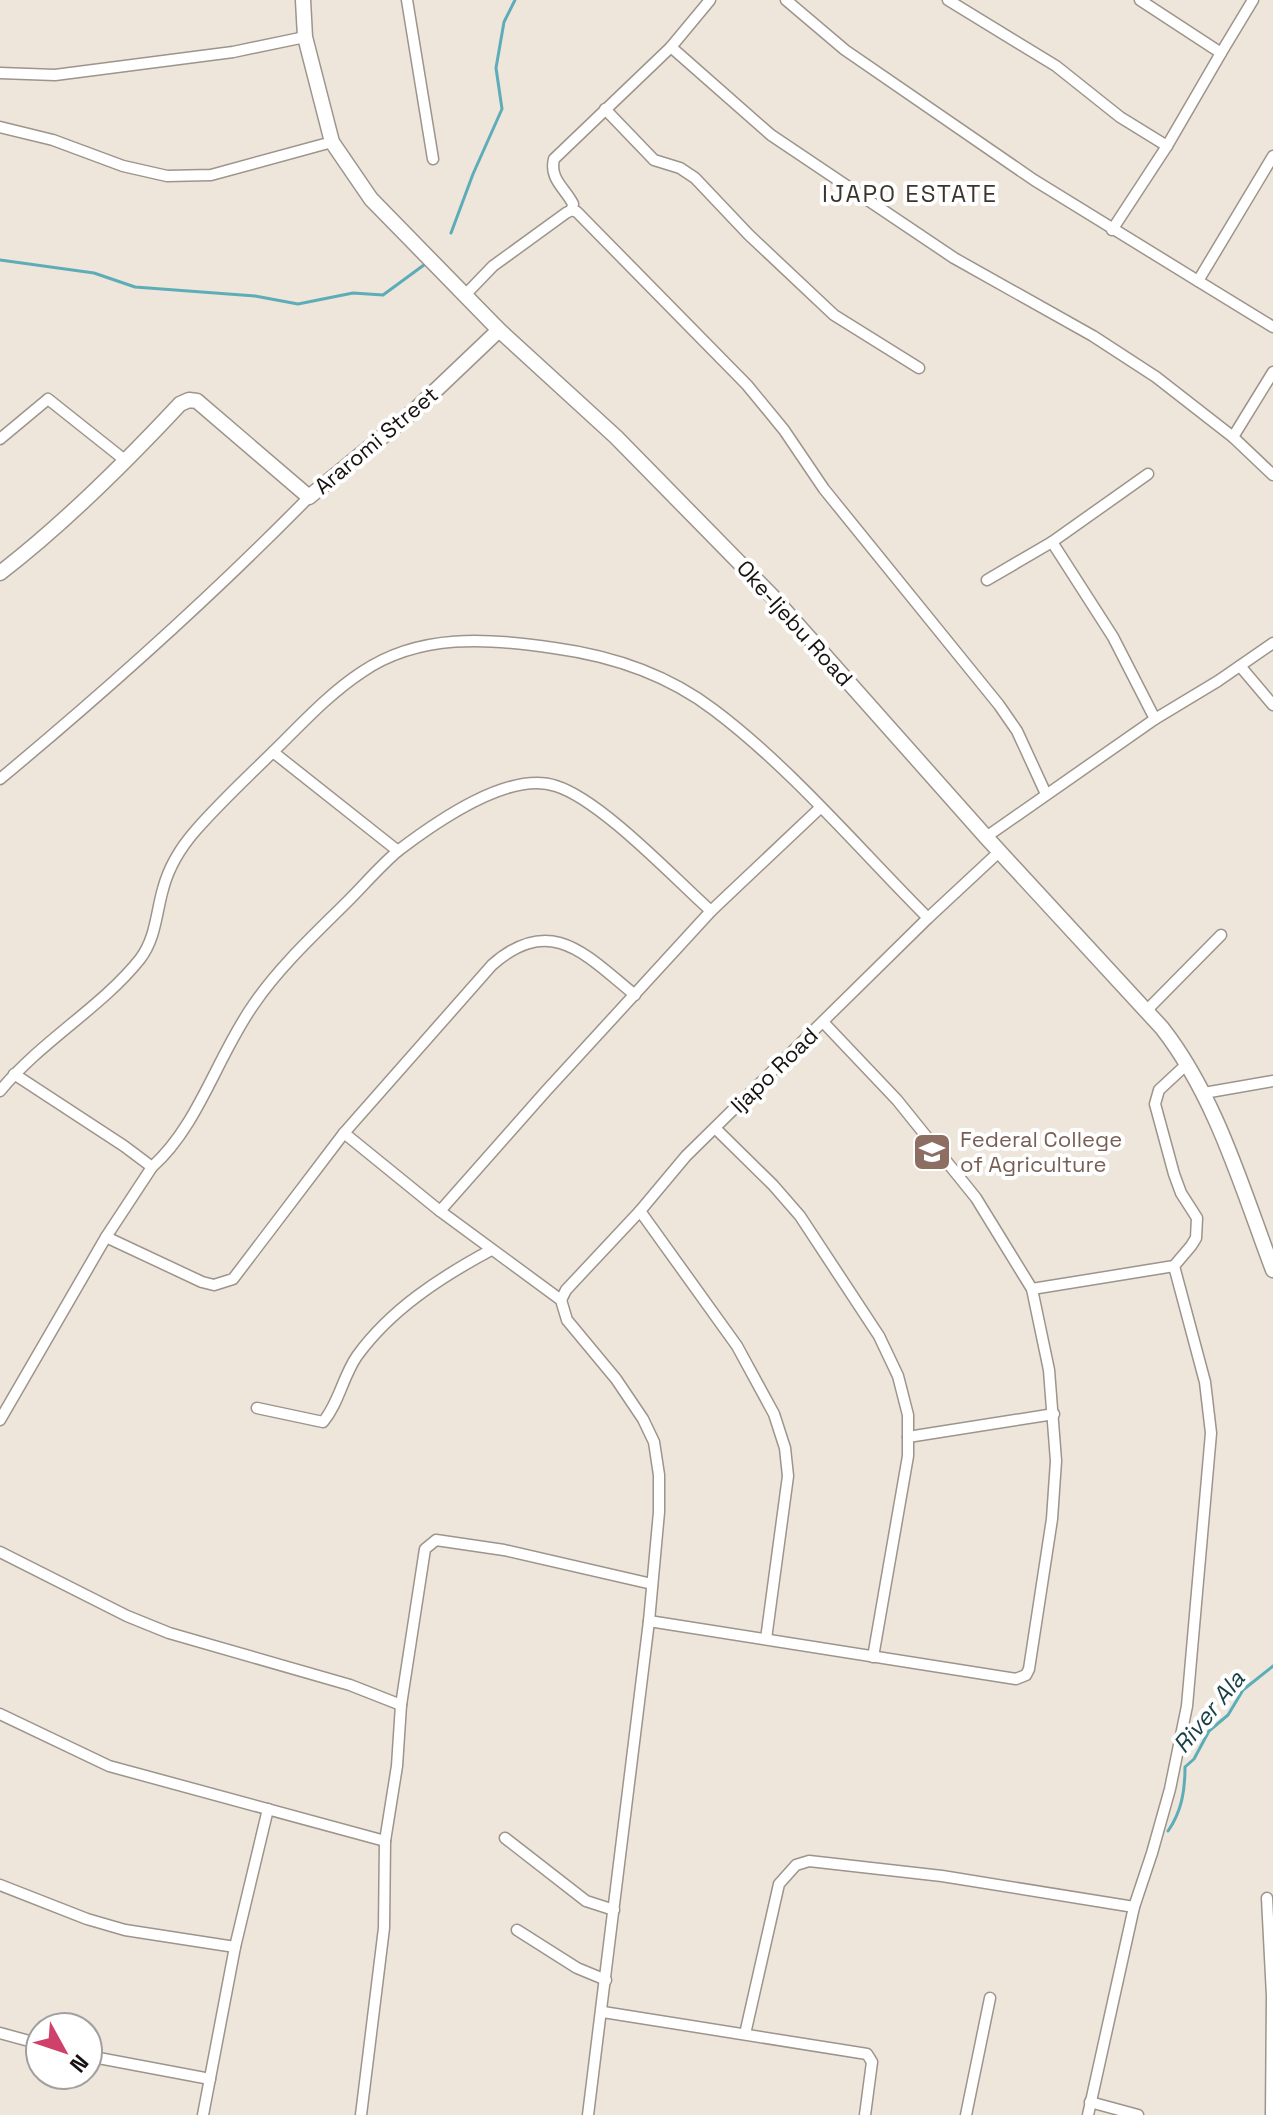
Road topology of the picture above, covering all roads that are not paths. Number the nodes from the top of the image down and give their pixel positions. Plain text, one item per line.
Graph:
1 (303, 0) edge
2 (407, 0) edge
3 (710, 0) edge
4 (786, 0) edge
5 (948, 0) edge
6 (1140, 0) edge
7 (1253, 0) edge
8 (305, 37) junction
9 (671, 47) junction
10 (1221, 53) junction
11 (0, 73) edge
12 (605, 109) junction
13 (0, 127) edge
14 (332, 142) junction
15 (1167, 146) junction
16 (1273, 156) edge
17 (433, 159) dead end
18 (572, 210) junction
19 (1112, 230) junction
20 (1198, 281) junction
21 (466, 294) junction
22 (1273, 327) edge
23 (499, 330) junction
24 (919, 368) dead end
25 (1273, 372) edge
26 (1233, 437) junction
27 (0, 439) edge
28 (126, 461) junction
29 (1272, 471) edge
30 (1148, 474) dead end
31 (309, 497) junction
32 (1052, 542) junction
33 (0, 573) edge
34 (987, 580) dead end
35 (1273, 643) edge
36 (1240, 666) junction
37 (1273, 705) edge
38 (1155, 719) junction
39 (273, 752) junction
40 (0, 779) edge
41 (1046, 794) junction
42 (820, 808) junction
43 (986, 837) junction
44 (398, 851) junction
45 (1000, 851) junction
46 (711, 911) junction
47 (928, 918) junction
48 (1221, 935) dead end
49 (635, 995) junction
50 (1147, 1010) junction
51 (823, 1022) junction
52 (1188, 1063) junction
53 (14, 1074) junction
54 (1273, 1081) edge
55 (0, 1091) edge
56 (1204, 1093) junction
57 (715, 1128) junction
58 (344, 1133) junction
59 (152, 1167) junction
60 (440, 1211) junction
61 (640, 1211) junction
62 (106, 1237) junction
63 (491, 1250) junction
64 (1174, 1266) junction
65 (1272, 1267) edge
66 (1032, 1289) junction
67 (561, 1300) junction
68 (257, 1408) dead end
69 (1054, 1414) junction
70 (0, 1420) edge
71 (908, 1437) junction
72 (0, 1552) edge
73 (652, 1584) junction
74 (649, 1621) junction
75 (766, 1639) junction
76 (873, 1657) junction
77 (401, 1705) junction
78 (0, 1714) edge
79 (268, 1809) junction
80 (505, 1838) dead end
81 (385, 1841) junction
82 (0, 1885) edge
83 (1267, 1898) dead end
84 (1134, 1907) junction
85 (614, 1910) junction
86 (517, 1930) dead end
87 (235, 1947) junction
88 (606, 1980) junction
89 (1273, 1996) edge
90 (990, 1998) dead end
91 (603, 2012) junction
92 (0, 2033) edge
93 (745, 2034) junction
94 (24, 2040) edge
95 (104, 2059) edge
96 (210, 2079) junction
97 (1090, 2102) junction
98 (203, 2115) edge
99 (361, 2115) edge
100 (588, 2115) edge
101 (865, 2115) edge
102 (966, 2115) edge
103 (1088, 2115) edge
104 (1138, 2115) edge
105 (1271, 2115) edge

1 - 8 main road, Oke-Ijebu Road
2 - 17 street
3 - 9 street
4 - 19 street
5 - 15 street
6 - 10 street
7 - 10 street
8 - 11 street
8 - 14 main road, Oke-Ijebu Road
9 - 12 street
9 - 26 street
10 - 15 street
12 - 18 street
12 - 24 street
13 - 14 street
14 - 21 main road, Oke-Ijebu Road
15 - 19 street
16 - 20 street
18 - 21 street
18 - 41 street
19 - 20 street
20 - 22 street
21 - 23 main road, Oke-Ijebu Road
23 - 31 main road, Araromi Street
23 - 43 main road, Oke-Ijebu Road
25 - 26 street
26 - 29 street
27 - 28 street
28 - 31 main road, Araromi Street
28 - 33 main road, Araromi Street
30 - 32 street
31 - 40 street
32 - 34 street
32 - 38 street
35 - 36 street
36 - 37 street
36 - 38 street
38 - 41 street
39 - 42 street
39 - 44 street
39 - 53 street
41 - 43 street
42 - 46 street
42 - 47 street
43 - 45 main road, Oke-Ijebu Road
44 - 46 street
44 - 59 street
45 - 47 street, Ijapo Road
45 - 50 main road, Oke-Ijebu Road
46 - 49 street
47 - 51 street, Ijapo Road
48 - 50 street
49 - 58 street
49 - 60 street
50 - 52 main road, Oke-Ijebu Road
51 - 57 street, Ijapo Road
51 - 66 street
52 - 56 main road, Oke-Ijebu Road
52 - 64 street
53 - 55 street
53 - 59 street
54 - 56 street
56 - 65 main road, Oke-Ijebu Road
57 - 61 street, Ijapo Road
57 - 71 street
58 - 60 street
58 - 62 street
59 - 62 street
60 - 63 street
61 - 67 street, Ijapo Road
61 - 75 street
62 - 70 street
63 - 67 street
63 - 68 street
64 - 66 street
64 - 84 street
66 - 69 street
67 - 73 street
69 - 71 street
69 - 76 street
71 - 76 street
72 - 77 street
73 - 74 street
73 - 77 street
74 - 75 street
74 - 85 street
75 - 76 street
77 - 81 street
78 - 79 street
79 - 81 street
79 - 87 street
80 - 85 street
81 - 99 street
82 - 87 street
83 - 89 street
84 - 93 street
84 - 97 street
85 - 88 street
86 - 88 street
87 - 96 street
88 - 91 street
89 - 105 street
90 - 102 street
91 - 93 street
91 - 100 street
92 - 94 street
93 - 101 street
95 - 96 street
96 - 98 street
97 - 103 street
97 - 104 street

